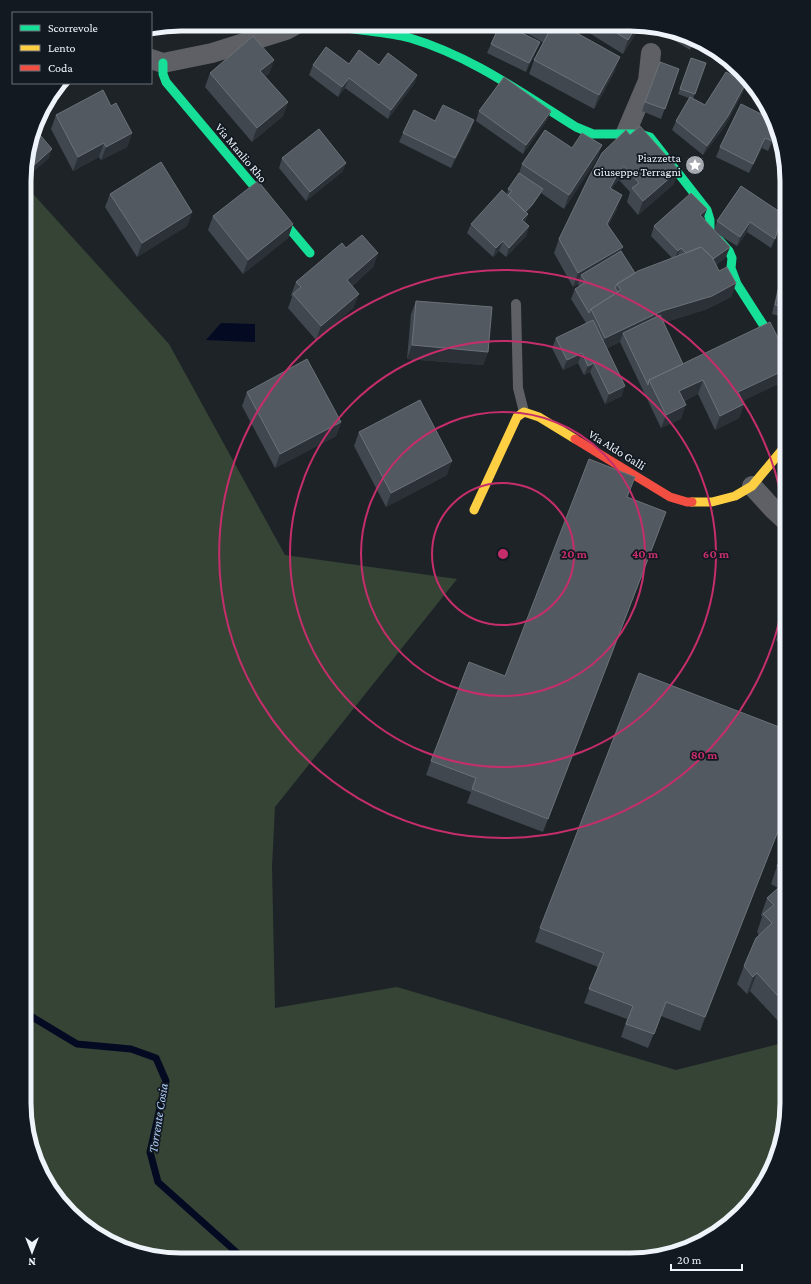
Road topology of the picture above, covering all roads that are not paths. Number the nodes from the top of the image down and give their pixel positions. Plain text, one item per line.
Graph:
1 (283, 31) edge
2 (366, 31) edge
3 (651, 53) dead end
4 (157, 61) edge
5 (625, 135) junction
6 (310, 253) dead end
7 (516, 304) dead end
8 (780, 351) edge
9 (524, 412) junction
10 (780, 452) edge
11 (752, 486) junction
12 (474, 510) dead end
13 (780, 516) edge

1 - 4 street
2 - 5 street
3 - 5 street
4 - 6 street, Via Manlio Rho
5 - 8 street
7 - 9 lane
9 - 11 street, Via Aldo Galli
9 - 12 street
10 - 11 street, Via Aldo Galli
11 - 13 street

